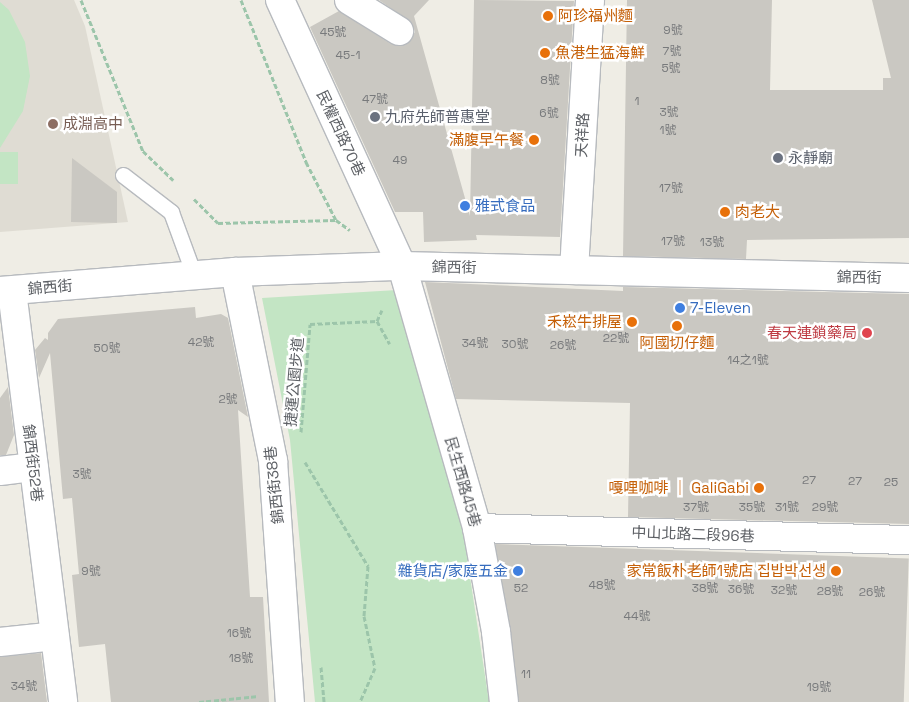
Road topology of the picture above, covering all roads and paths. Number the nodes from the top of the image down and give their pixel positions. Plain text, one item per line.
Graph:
1 (81, 0) edge
2 (241, 0) edge
3 (280, 0) edge
4 (349, 0) edge
5 (590, 0) edge
6 (399, 31) dead end
7 (123, 175) dead end
8 (177, 184) dead end
9 (191, 197) dead end
10 (336, 220) junction
11 (358, 235) dead end
12 (402, 266) junction
13 (574, 270) junction
14 (235, 272) junction
15 (194, 275) junction
16 (909, 278) edge
17 (6, 291) edge
18 (395, 352) dead end
19 (301, 435) dead end
20 (300, 453) dead end
21 (34, 467) junction
22 (0, 471) edge
23 (477, 528) junction
24 (909, 540) edge
25 (55, 636) junction
26 (0, 642) edge
27 (290, 698) edge
28 (63, 702) edge
29 (199, 702) edge
30 (360, 702) edge
31 (504, 702) edge

1 - 8 path
2 - 10 path
3 - 12 street, 民權西路70巷
4 - 6 street
5 - 13 street, 天祥路
7 - 15 lane
9 - 10 path
10 - 11 path
12 - 13 street, 錦西街
12 - 14 street, 錦西街
12 - 23 street, 民生西路45巷
13 - 16 street, 錦西街
14 - 15 street, 錦西街
14 - 27 street, 錦西街38巷
15 - 17 street, 錦西街
17 - 21 street, 錦西街52巷
18 - 19 path, 捷運公園步道
20 - 30 path
21 - 22 street
21 - 25 street, 錦西街52巷
23 - 24 street, 中山北路二段96巷
23 - 31 street, 民生西路45巷
25 - 26 street
25 - 28 street, 錦西街52巷
27 - 29 path

